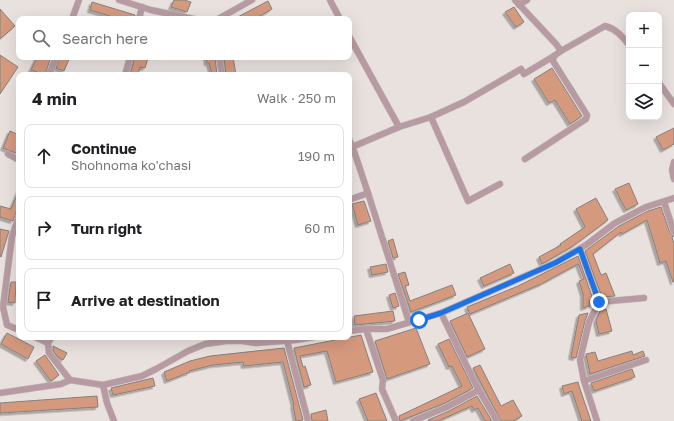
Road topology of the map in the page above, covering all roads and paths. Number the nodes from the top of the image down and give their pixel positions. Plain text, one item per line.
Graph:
1 (79, 0) edge
2 (119, 0) edge
3 (252, 0) edge
4 (330, 0) edge
5 (527, 0) edge
6 (517, 2) edge
7 (142, 7) junction
8 (73, 16) edge
9 (140, 16) edge
10 (181, 16) edge
11 (223, 16) edge
12 (338, 16) edge
13 (352, 41) edge
14 (626, 41) edge
15 (561, 51) junction
16 (554, 56) junction
17 (55, 60) edge
18 (129, 60) edge
19 (220, 60) edge
20 (50, 72) edge
21 (126, 72) edge
22 (222, 72) edge
23 (660, 84) edge
24 (674, 104) edge
25 (431, 117) junction
26 (399, 127) junction
27 (352, 150) edge
28 (8, 154) dead end
29 (16, 157) edge
30 (525, 160) dead end
31 (674, 162) edge
32 (674, 179) edge
33 (500, 184) dead end
34 (368, 193) junction
35 (674, 198) edge
36 (352, 199) edge
37 (664, 202) junction
38 (16, 225) edge
39 (674, 232) edge
40 (580, 249) junction
41 (0, 271) edge
42 (7, 277) junction
43 (644, 298) dead end
44 (599, 302) junction
45 (441, 313) junction
46 (409, 322) junction
47 (16, 329) edge
48 (366, 329) junction
49 (352, 331) edge
50 (42, 340) edge
51 (50, 340) edge
52 (293, 340) edge
53 (287, 341) junction
54 (48, 343) junction
55 (646, 360) dead end
56 (70, 380) junction
57 (584, 381) junction
58 (103, 385) junction
59 (479, 390) junction
60 (0, 393) edge
61 (114, 421) edge
62 (308, 421) edge
63 (396, 421) edge
64 (414, 421) edge
65 (497, 421) edge
66 (597, 421) edge

1 - 8 street
2 - 7 street
3 - 11 street
4 - 12 street
5 - 6 street
6 - 15 street
7 - 9 street
7 - 10 street
13 - 26 street
14 - 15 street
15 - 16 street
16 - 25 street
16 - 30 street
17 - 20 street
18 - 21 street
19 - 22 street
23 - 24 street
25 - 26 street
25 - 33 street
26 - 27 street
27 - 34 street
28 - 29 street
31 - 32 street
34 - 36 street
34 - 46 street
35 - 37 street
37 - 39 street
37 - 40 street
38 - 42 street
40 - 44 street
40 - 45 street
41 - 42 street
42 - 47 street
43 - 44 street
44 - 57 street
45 - 46 street
45 - 59 street
46 - 48 street
48 - 49 street
48 - 63 street
50 - 54 street
51 - 54 street
52 - 53 street
53 - 58 street
53 - 62 street
54 - 56 street
55 - 57 street
56 - 58 street
56 - 60 street
57 - 66 street
58 - 61 street
59 - 64 street
59 - 65 street

